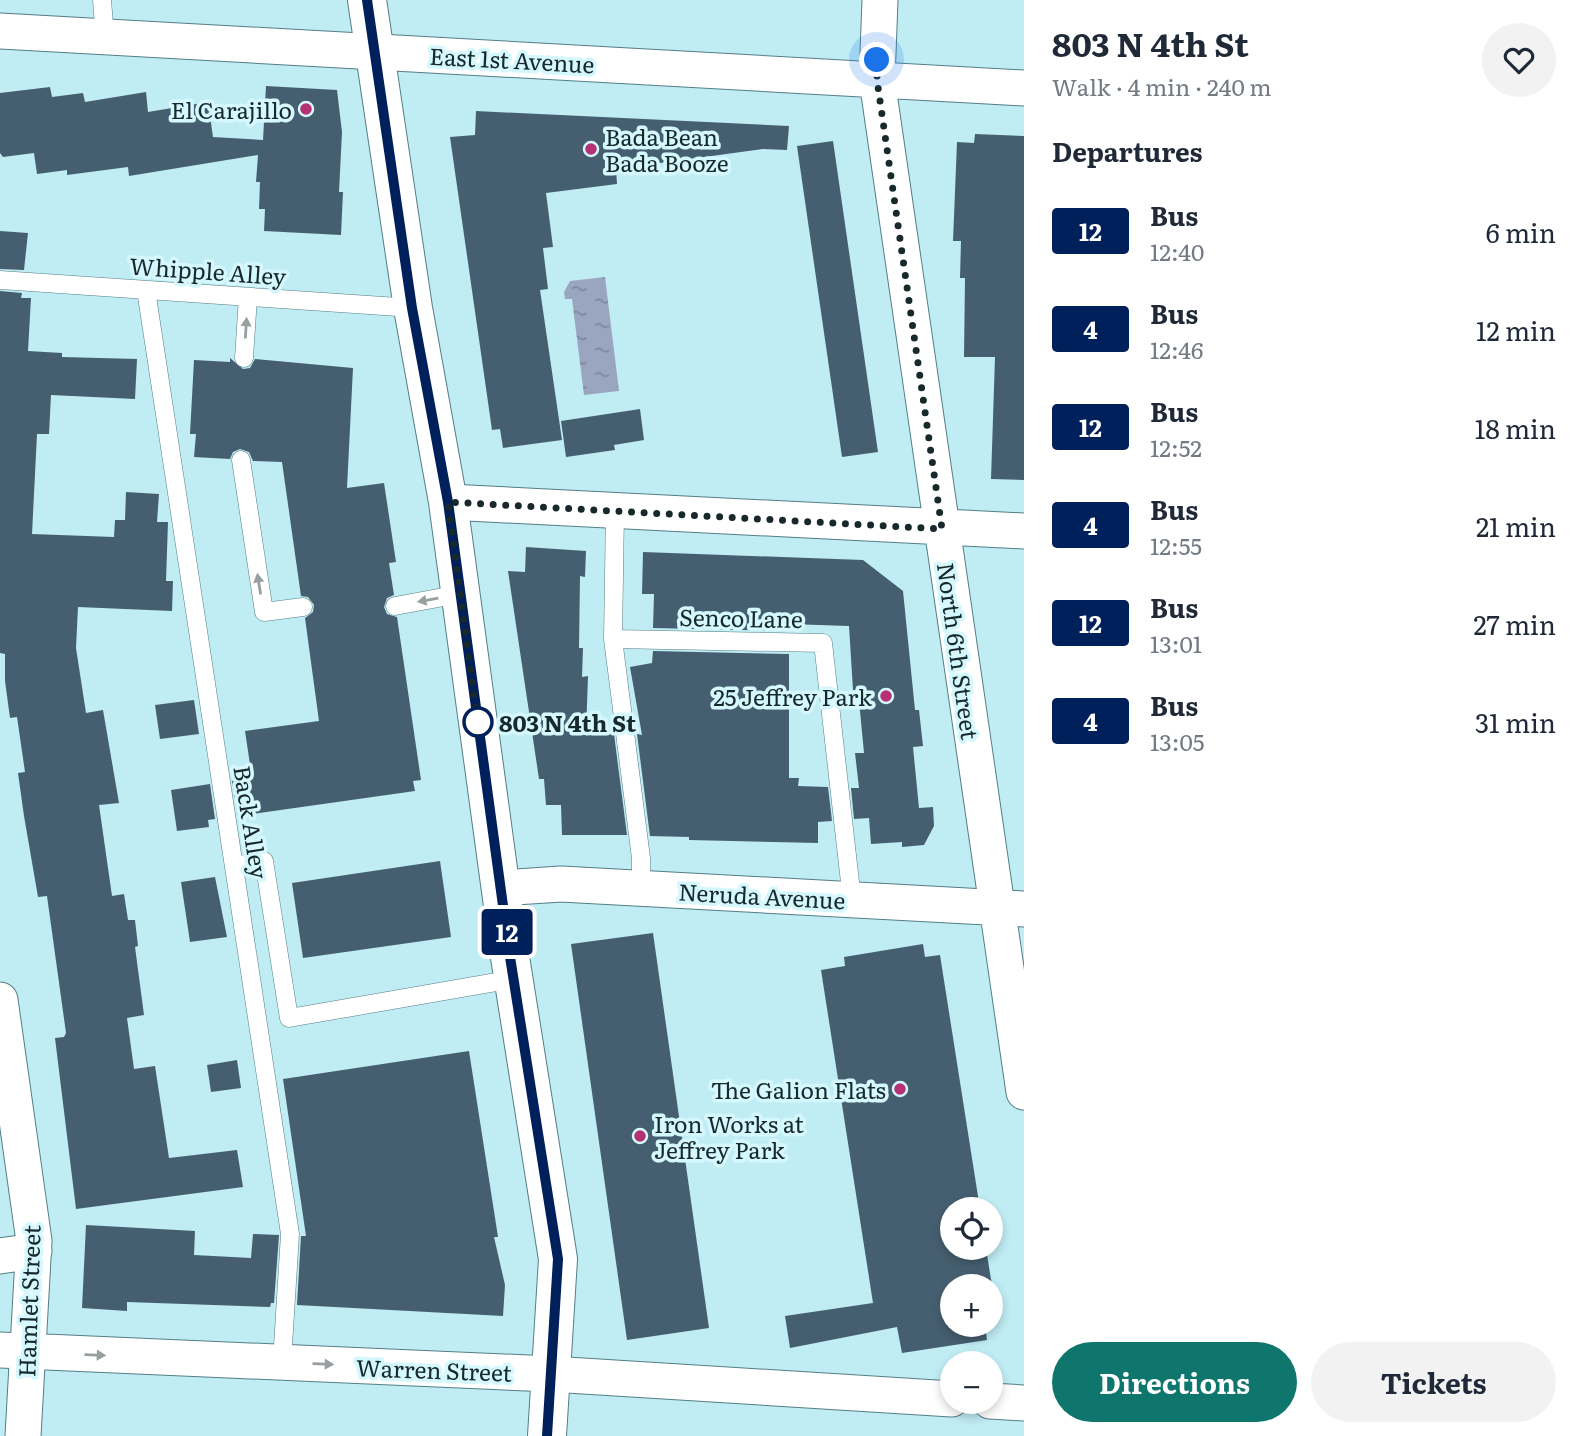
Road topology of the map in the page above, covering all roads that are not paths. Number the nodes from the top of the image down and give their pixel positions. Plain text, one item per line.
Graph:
1 (102, 0) edge
2 (367, 0) edge
3 (880, 0) edge
4 (0, 31) edge
5 (105, 37) junction
6 (374, 52) junction
7 (877, 80) junction
8 (1024, 88) edge
9 (0, 280) edge
10 (146, 290) junction
11 (248, 297) junction
12 (412, 308) junction
13 (244, 358) dead end
14 (241, 460) dead end
15 (448, 502) junction
16 (615, 511) junction
17 (942, 529) junction
18 (1024, 531) edge
19 (460, 594) junction
20 (395, 606) dead end
21 (303, 607) dead end
22 (613, 639) junction
23 (234, 866) junction
24 (501, 888) junction
25 (641, 888) junction
26 (852, 900) junction
27 (1010, 908) edge
28 (514, 979) junction
29 (0, 1000) edge
30 (6, 1085) edge
31 (1024, 1092) edge
32 (17, 1253) edge
33 (14, 1351) edge
34 (282, 1362) junction
35 (551, 1374) junction
36 (940, 1398) edge
37 (1003, 1402) edge
38 (1024, 1403) edge
39 (23, 1436) edge
40 (547, 1436) edge

1 - 5 lane
2 - 6 main road
3 - 7 street, North 6th Street
4 - 5 street, East 1st Avenue
5 - 6 street, East 1st Avenue
6 - 7 street, East 1st Avenue
6 - 12 main road
7 - 8 street, East 1st Avenue
7 - 17 street, North 6th Street
9 - 10 lane, Whipple Alley
10 - 11 lane, Whipple Alley
10 - 23 lane, Back Alley
11 - 12 lane, Whipple Alley
13 -> 11 lane
12 - 15 main road
21 -> 14 lane
15 - 16 street
15 - 19 main road
16 - 17 street
16 - 22 lane
17 - 18 street
17 - 27 street, North 6th Street
19 -> 20 lane
19 - 24 main road
22 - 25 lane
22 - 26 lane, Senco Lane
23 - 28 lane
23 - 34 lane, Back Alley
24 - 25 street, Neruda Avenue
24 - 28 main road
25 - 26 street, Neruda Avenue
26 - 27 street, Neruda Avenue
27 - 31 street, North 6th Street
28 - 35 main road
29 - 30 street, Hamlet Street
30 - 32 street, Hamlet Street
32 - 33 street, Hamlet Street
33 -> 34 street, Warren Street
33 - 39 street, Hamlet Street
34 -> 35 street, Warren Street
35 - 36 street, Warren Street
35 - 40 main road
37 - 38 street

